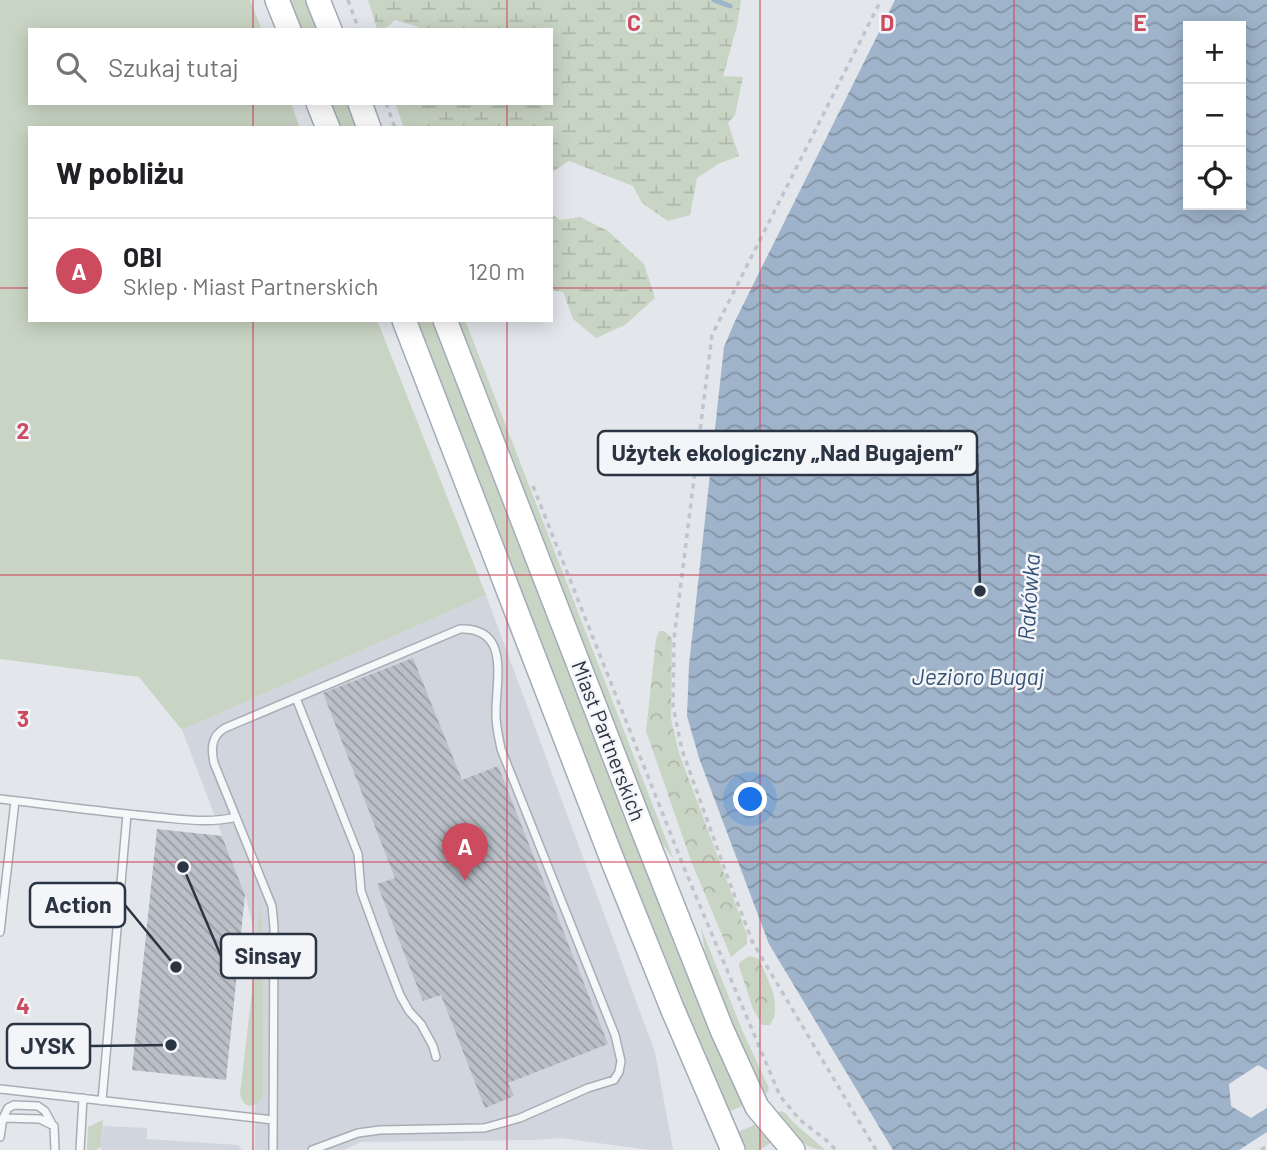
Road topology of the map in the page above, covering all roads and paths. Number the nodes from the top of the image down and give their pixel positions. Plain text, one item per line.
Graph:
1 (277, 0) edge
2 (318, 0) edge
3 (348, 0) edge
4 (881, 0) edge
5 (288, 28) edge
6 (329, 28) edge
7 (358, 28) edge
8 (319, 105) edge
9 (361, 105) edge
10 (387, 105) edge
11 (327, 126) edge
12 (368, 126) edge
13 (395, 126) edge
14 (405, 322) edge
15 (446, 322) edge
16 (532, 486) dead end
17 (296, 698) junction
18 (0, 799) edge
19 (15, 801) junction
20 (127, 814) junction
21 (236, 817) junction
22 (0, 932) edge
23 (436, 1057) dead end
24 (0, 1088) edge
25 (83, 1098) junction
26 (102, 1101) junction
27 (3, 1118) junction
28 (273, 1120) junction
29 (54, 1126) junction
30 (0, 1137) edge
31 (1267, 1146) edge
32 (55, 1150) edge
33 (80, 1150) edge
34 (273, 1150) edge
35 (312, 1150) edge
36 (733, 1150) edge
37 (793, 1150) edge
38 (836, 1150) edge
39 (876, 1150) edge
40 (1261, 1150) edge

1 - 5 main road
2 - 6 main road
3 - 7 path
4 - 39 path
8 - 11 main road
9 - 12 main road
10 - 13 path
14 - 36 main road, Miast Partnerskich
15 - 37 main road, Miast Partnerskich
16 - 38 path
17 - 21 lane
17 - 23 lane
17 - 35 lane
18 - 19 lane
19 - 20 lane
19 - 22 lane
20 - 21 lane
20 - 26 lane
21 - 28 lane
24 - 25 lane
25 - 26 lane
25 - 33 lane
26 - 28 lane
27 - 29 lane
27 - 29 lane
27 - 30 lane
28 - 34 lane
29 - 32 lane
31 - 40 path

